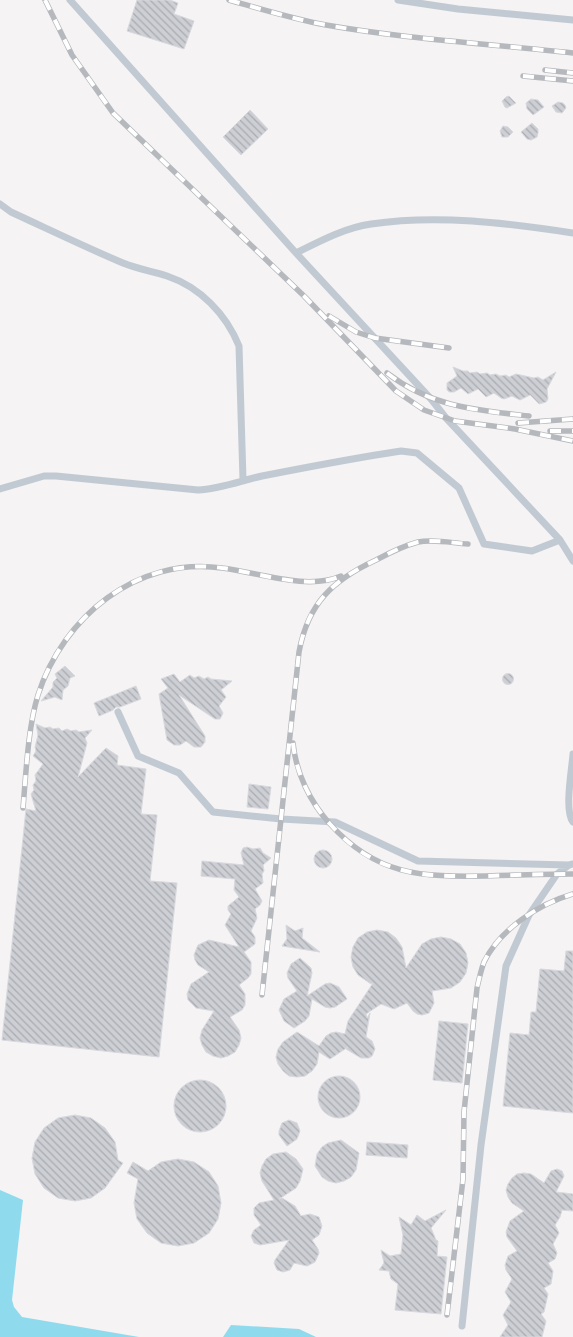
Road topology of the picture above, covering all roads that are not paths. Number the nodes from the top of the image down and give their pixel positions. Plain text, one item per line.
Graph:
1 (70, 0) edge
2 (398, 0) edge
3 (573, 20) edge
4 (0, 204) edge
5 (573, 233) edge
6 (296, 252) junction
7 (243, 480) junction
8 (0, 489) edge
9 (560, 540) junction
10 (573, 561) edge
11 (118, 712) dead end
12 (573, 754) edge
13 (573, 822) edge
14 (571, 865) edge
15 (462, 1326) dead end

1 - 6 lane
2 - 3 lane
4 - 7 lane
5 - 6 lane
6 - 9 lane
7 - 8 lane
7 - 9 lane
9 - 10 lane
11 - 14 lane
12 - 13 lane
14 - 15 lane

